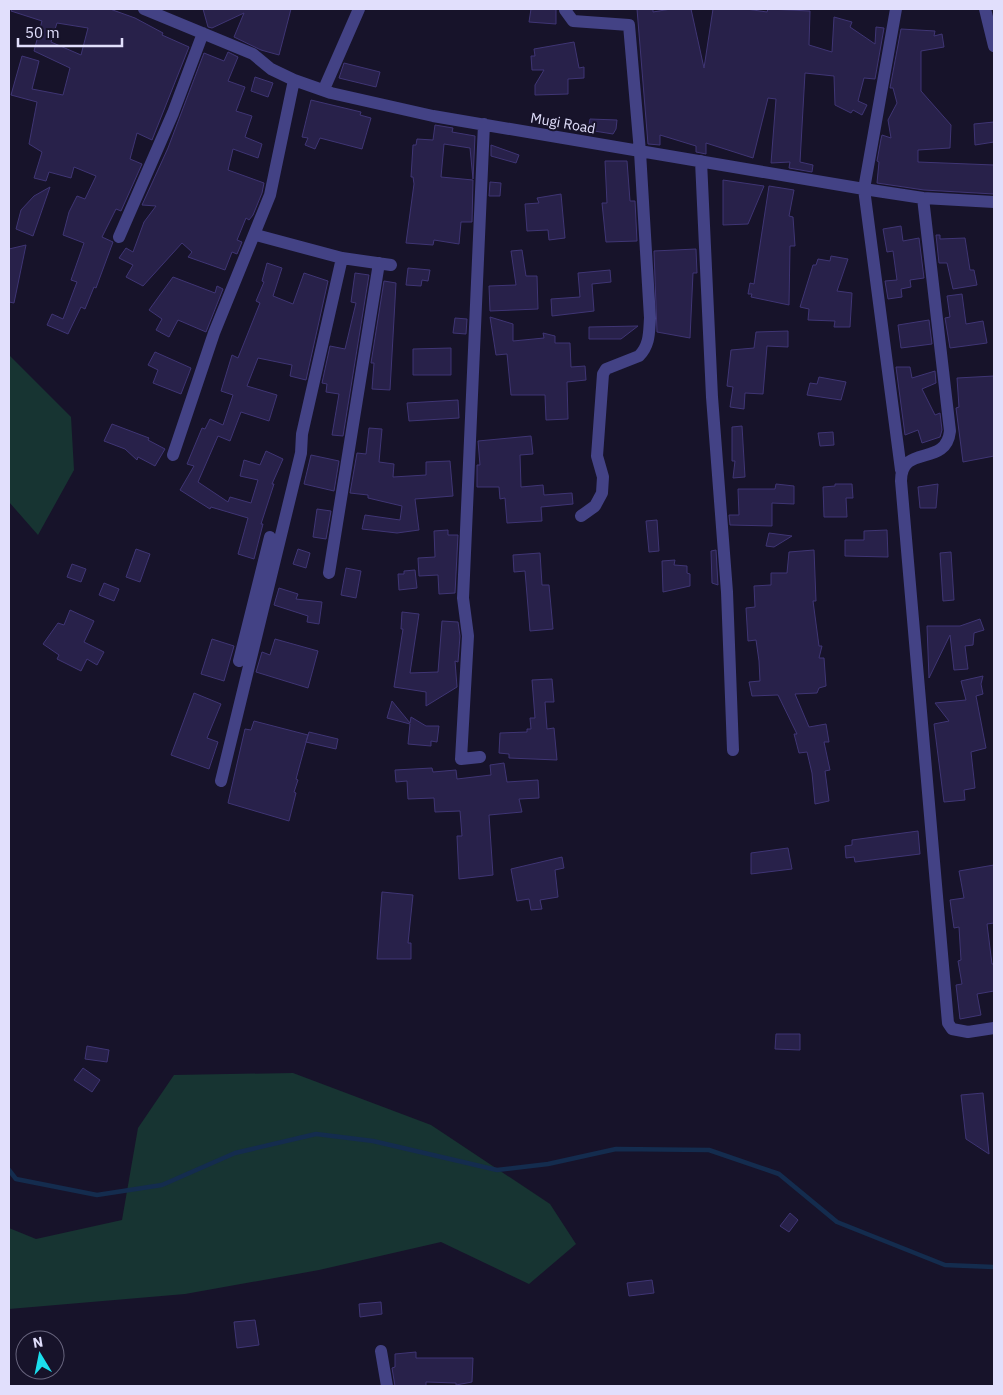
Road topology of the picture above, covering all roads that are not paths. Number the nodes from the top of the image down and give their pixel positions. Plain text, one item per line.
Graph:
1 (144, 9) edge
2 (359, 9) edge
3 (896, 9) edge
4 (985, 9) edge
5 (565, 10) dead end
6 (172, 13) edge
7 (203, 33) junction
8 (994, 46) edge
9 (294, 80) junction
10 (324, 90) junction
11 (484, 124) junction
12 (640, 152) junction
13 (701, 161) junction
14 (864, 189) junction
15 (923, 198) junction
16 (994, 202) edge
17 (256, 235) junction
18 (119, 237) dead end
19 (342, 258) junction
20 (302, 434) junction
21 (173, 455) dead end
22 (901, 470) junction
23 (581, 516) dead end
24 (328, 573) dead end
25 (239, 661) dead end
26 (733, 750) dead end
27 (480, 758) dead end
28 (221, 781) dead end
29 (994, 1028) edge
30 (381, 1351) dead end
31 (387, 1386) edge

1 - 6 street, Mugi Road
2 - 10 street
3 - 14 street
4 - 8 street
5 - 12 street
6 - 7 street, Mugi Road
7 - 9 street, Mugi Road
7 - 18 street
9 - 10 street, Mugi Road
9 - 17 street
10 - 11 street, Mugi Road
11 - 12 street, Mugi Road
11 - 27 street
12 - 13 street, Mugi Road
12 - 23 street
13 - 14 street, Mugi Road
13 - 26 street
14 - 15 street, Mugi Road
14 - 22 street
15 - 16 street, Mugi Road
15 - 22 street
17 - 19 street
17 - 21 street
19 - 20 street
19 - 24 street
20 - 25 street
20 - 28 street
22 - 29 street
30 - 31 street

